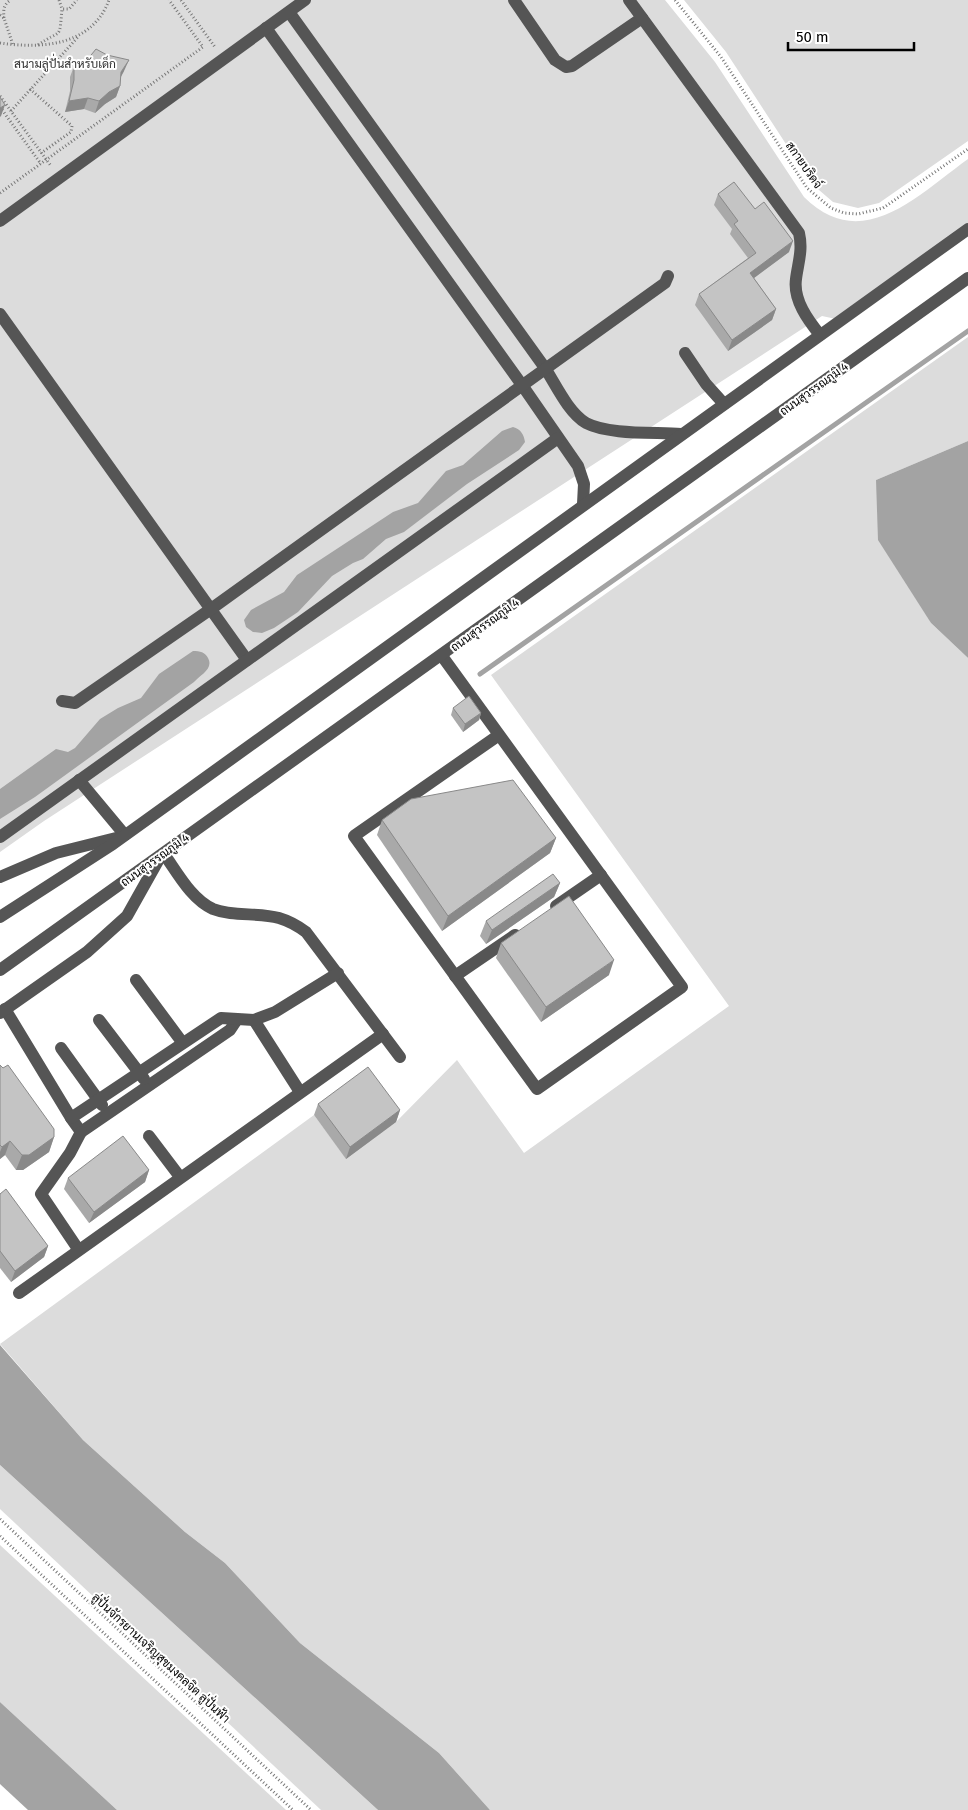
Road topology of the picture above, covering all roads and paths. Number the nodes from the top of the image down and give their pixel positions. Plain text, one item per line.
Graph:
1 (11, 0) edge
2 (59, 0) edge
3 (77, 0) edge
4 (108, 0) edge
5 (169, 0) edge
6 (181, 0) edge
7 (305, 0) edge
8 (514, 0) edge
9 (629, 0) edge
10 (675, 0) edge
11 (6, 2) edge
12 (62, 9) junction
13 (289, 12) junction
14 (0, 15) edge
15 (4, 18) junction
16 (642, 18) junction
17 (266, 28) junction
18 (78, 36) junction
19 (0, 43) edge
20 (13, 45) junction
21 (38, 45) junction
22 (216, 48) dead end
23 (30, 89) junction
24 (0, 96) edge
25 (0, 107) edge
26 (11, 111) junction
27 (968, 149) edge
28 (41, 153) junction
29 (46, 160) junction
30 (41, 164) junction
31 (51, 166) dead end
32 (0, 193) edge
33 (2, 214) edge
34 (968, 229) edge
35 (668, 276) dead end
36 (968, 278) edge
37 (0, 314) edge
38 (820, 335) junction
39 (685, 353) dead end
40 (545, 368) junction
41 (522, 385) junction
42 (724, 404) junction
43 (681, 434) junction
44 (558, 438) junction
45 (583, 504) junction
46 (211, 609) junction
47 (442, 656) junction
48 (247, 660) junction
49 (62, 701) dead end
50 (499, 735) junction
51 (80, 780) junction
52 (123, 835) junction
53 (0, 837) edge
54 (163, 854) junction
55 (601, 875) junction
56 (0, 877) edge
57 (544, 914) edge
58 (0, 917) edge
59 (528, 926) edge
60 (0, 970) edge
61 (338, 973) junction
62 (455, 976) junction
63 (136, 980) dead end
64 (3, 1011) edge
65 (99, 1020) dead end
66 (236, 1020) junction
67 (254, 1020) junction
68 (383, 1034) junction
69 (182, 1042) junction
70 (61, 1048) dead end
71 (400, 1057) dead end
72 (139, 1072) junction
73 (149, 1085) junction
74 (300, 1092) junction
75 (98, 1100) junction
76 (108, 1113) junction
77 (71, 1118) junction
78 (81, 1132) junction
79 (149, 1136) dead end
80 (180, 1177) junction
81 (78, 1249) junction
82 (19, 1293) dead end
83 (0, 1519) edge
84 (0, 1536) edge
85 (293, 1810) edge
86 (311, 1810) edge

1 - 11 path
2 - 12 path
3 - 12 path
4 - 18 path
5 - 29 path
6 - 22 path
7 - 13 street
8 - 16 street
9 - 16 street
10 - 27 path, สกายบริดจ์
11 - 15 path
12 - 21 path
13 - 17 street
13 - 40 street
14 - 15 path
15 - 20 path
16 - 38 street
17 - 33 street
17 - 41 street
18 - 21 path
18 - 23 path
19 - 20 path
20 - 21 path
23 - 26 path
23 - 28 path
24 - 26 path
25 - 30 path
26 - 28 path
28 - 29 path
29 - 30 path
29 - 31 path
30 - 32 path
34 - 38 street
35 - 40 street
36 - 47 street, ถนนสุวรรณภูมิ 4
37 - 46 street
38 - 42 street
39 - 42 street
40 - 41 street
40 - 43 street
41 - 44 street
41 - 46 street
42 - 43 street
43 - 45 street
44 - 45 street
44 - 48 street
45 - 52 street
46 - 48 street
46 - 49 street
47 - 50 street
47 - 54 street, ถนนสุวรรณภูมิ 4
48 - 51 street
50 - 55 street
50 - 62 street
51 - 52 street
51 - 53 street
52 - 56 street
52 - 58 street
54 - 60 street, ถนนสุวรรณภูมิ 4
54 - 61 street
54 - 64 street
55 - 57 street
55 - 62 street
59 - 62 street
61 - 67 street
61 - 68 street
63 - 69 street
64 - 77 street
65 - 72 street
66 - 67 street
66 - 69 street
66 - 73 street
67 - 74 street
68 - 71 street
68 - 74 street
69 - 72 street
70 - 75 street
72 - 73 street
72 - 75 street
73 - 76 street
74 - 80 street
75 - 76 street
75 - 77 street
76 - 78 street
77 - 78 street
78 - 81 street
79 - 80 street
80 - 81 street
81 - 82 street
83 - 86 path, ลู่ปั่นจักรยานเจริญสุขมงคลจิต ลู่ปั่นฟ้า
84 - 85 path

